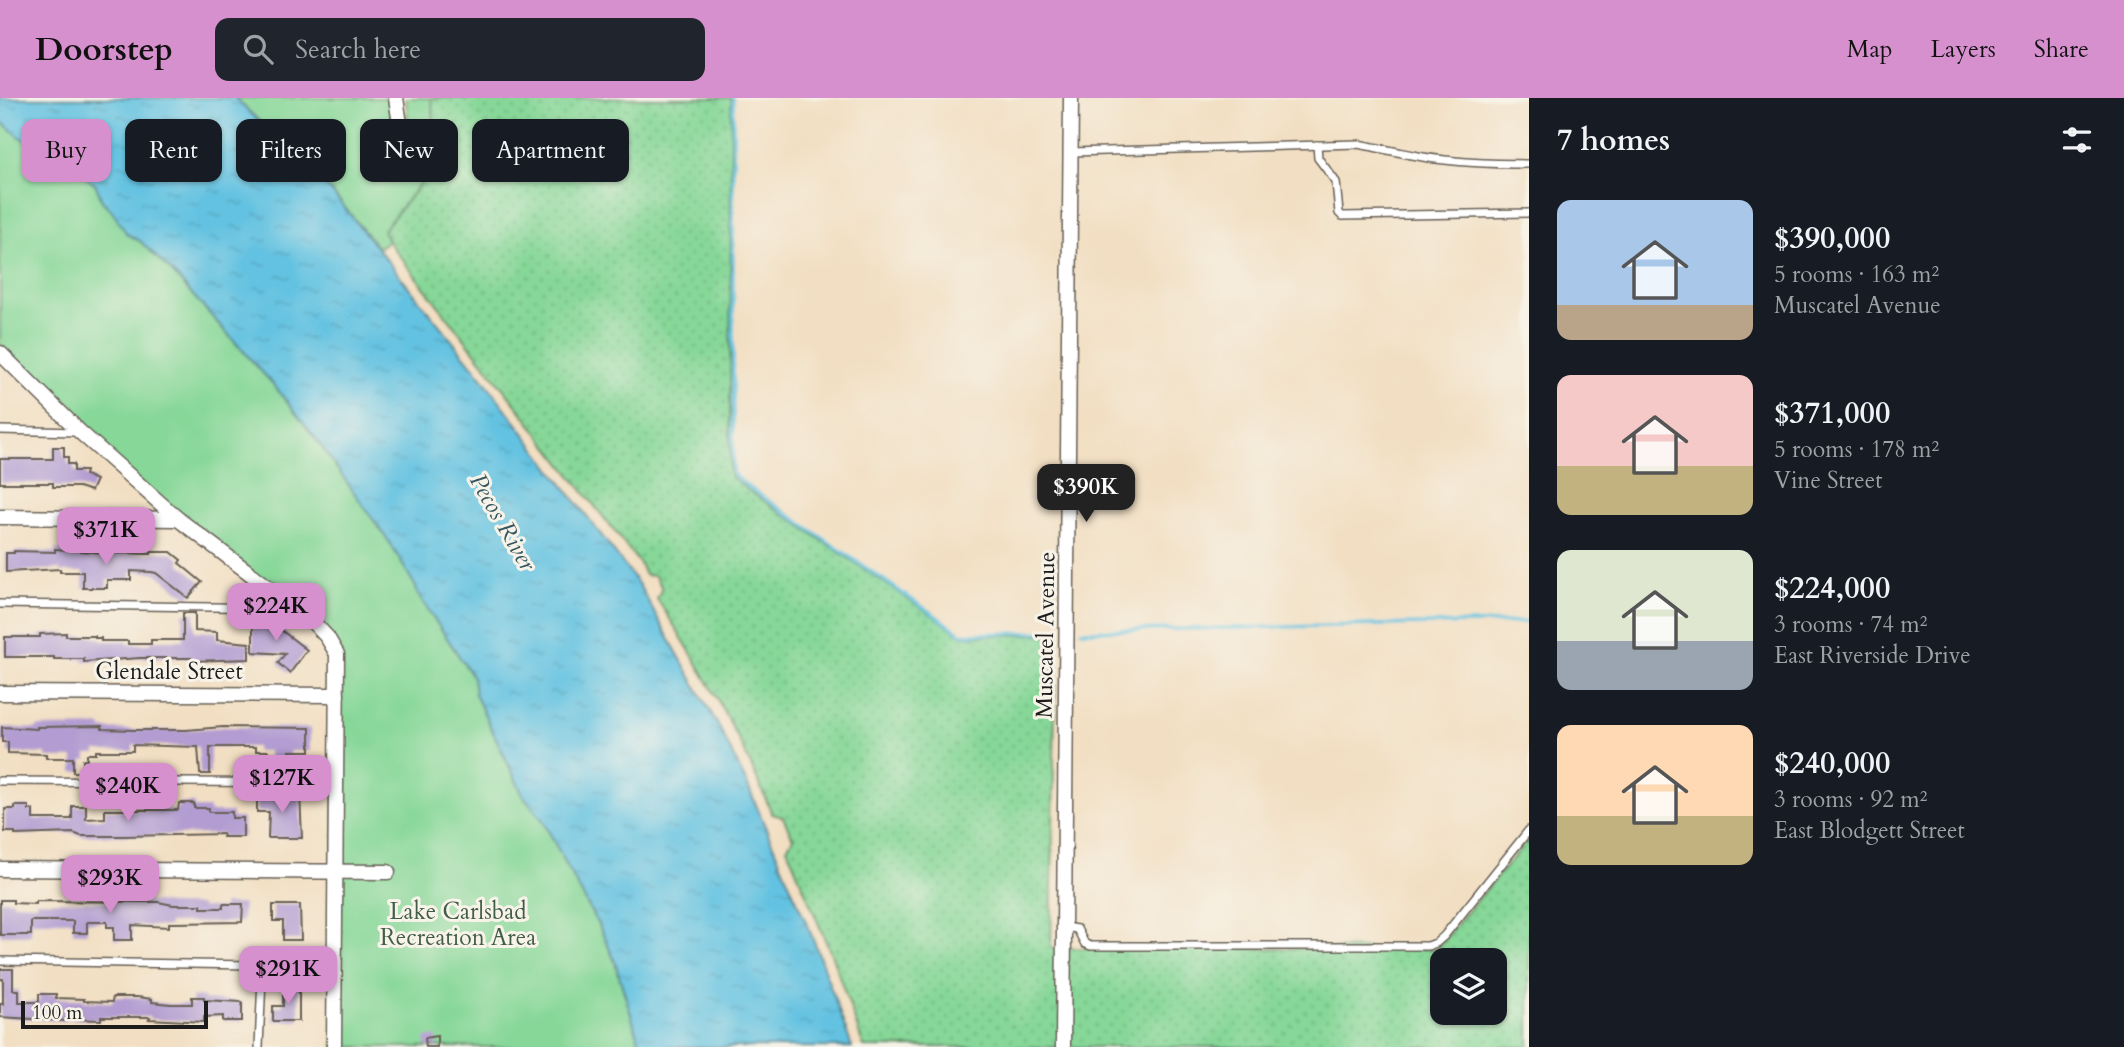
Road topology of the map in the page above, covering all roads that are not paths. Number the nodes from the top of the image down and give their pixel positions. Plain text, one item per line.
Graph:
1 (396, 98) edge
2 (1071, 98) edge
3 (399, 119) edge
4 (1317, 145) junction
5 (1070, 152) junction
6 (1529, 164) edge
7 (1529, 213) edge
8 (0, 353) edge
9 (0, 430) edge
10 (80, 432) junction
11 (0, 517) edge
12 (178, 519) junction
13 (0, 604) edge
14 (295, 608) junction
15 (0, 693) edge
16 (337, 695) junction
17 (0, 781) edge
18 (336, 783) junction
19 (1529, 830) edge
20 (0, 869) edge
21 (335, 872) junction
22 (388, 872) dead end
23 (1064, 928) junction
24 (0, 961) edge
25 (259, 1047) edge
26 (334, 1047) edge
27 (1063, 1047) edge

1 - 3 street
2 - 5 street, Muscatel Avenue
4 - 5 lane
4 - 6 lane
4 - 7 lane
5 - 23 street, Muscatel Avenue
8 - 10 street
9 - 10 lane
10 - 12 street
11 - 12 street
12 - 14 street
13 - 14 lane
14 - 16 street
15 - 16 street, Glendale Street
16 - 18 street
17 - 18 lane
18 - 21 street
19 - 23 lane
20 - 21 street
21 - 22 street
21 - 26 street
23 - 27 street, Muscatel Avenue
24 - 25 lane

